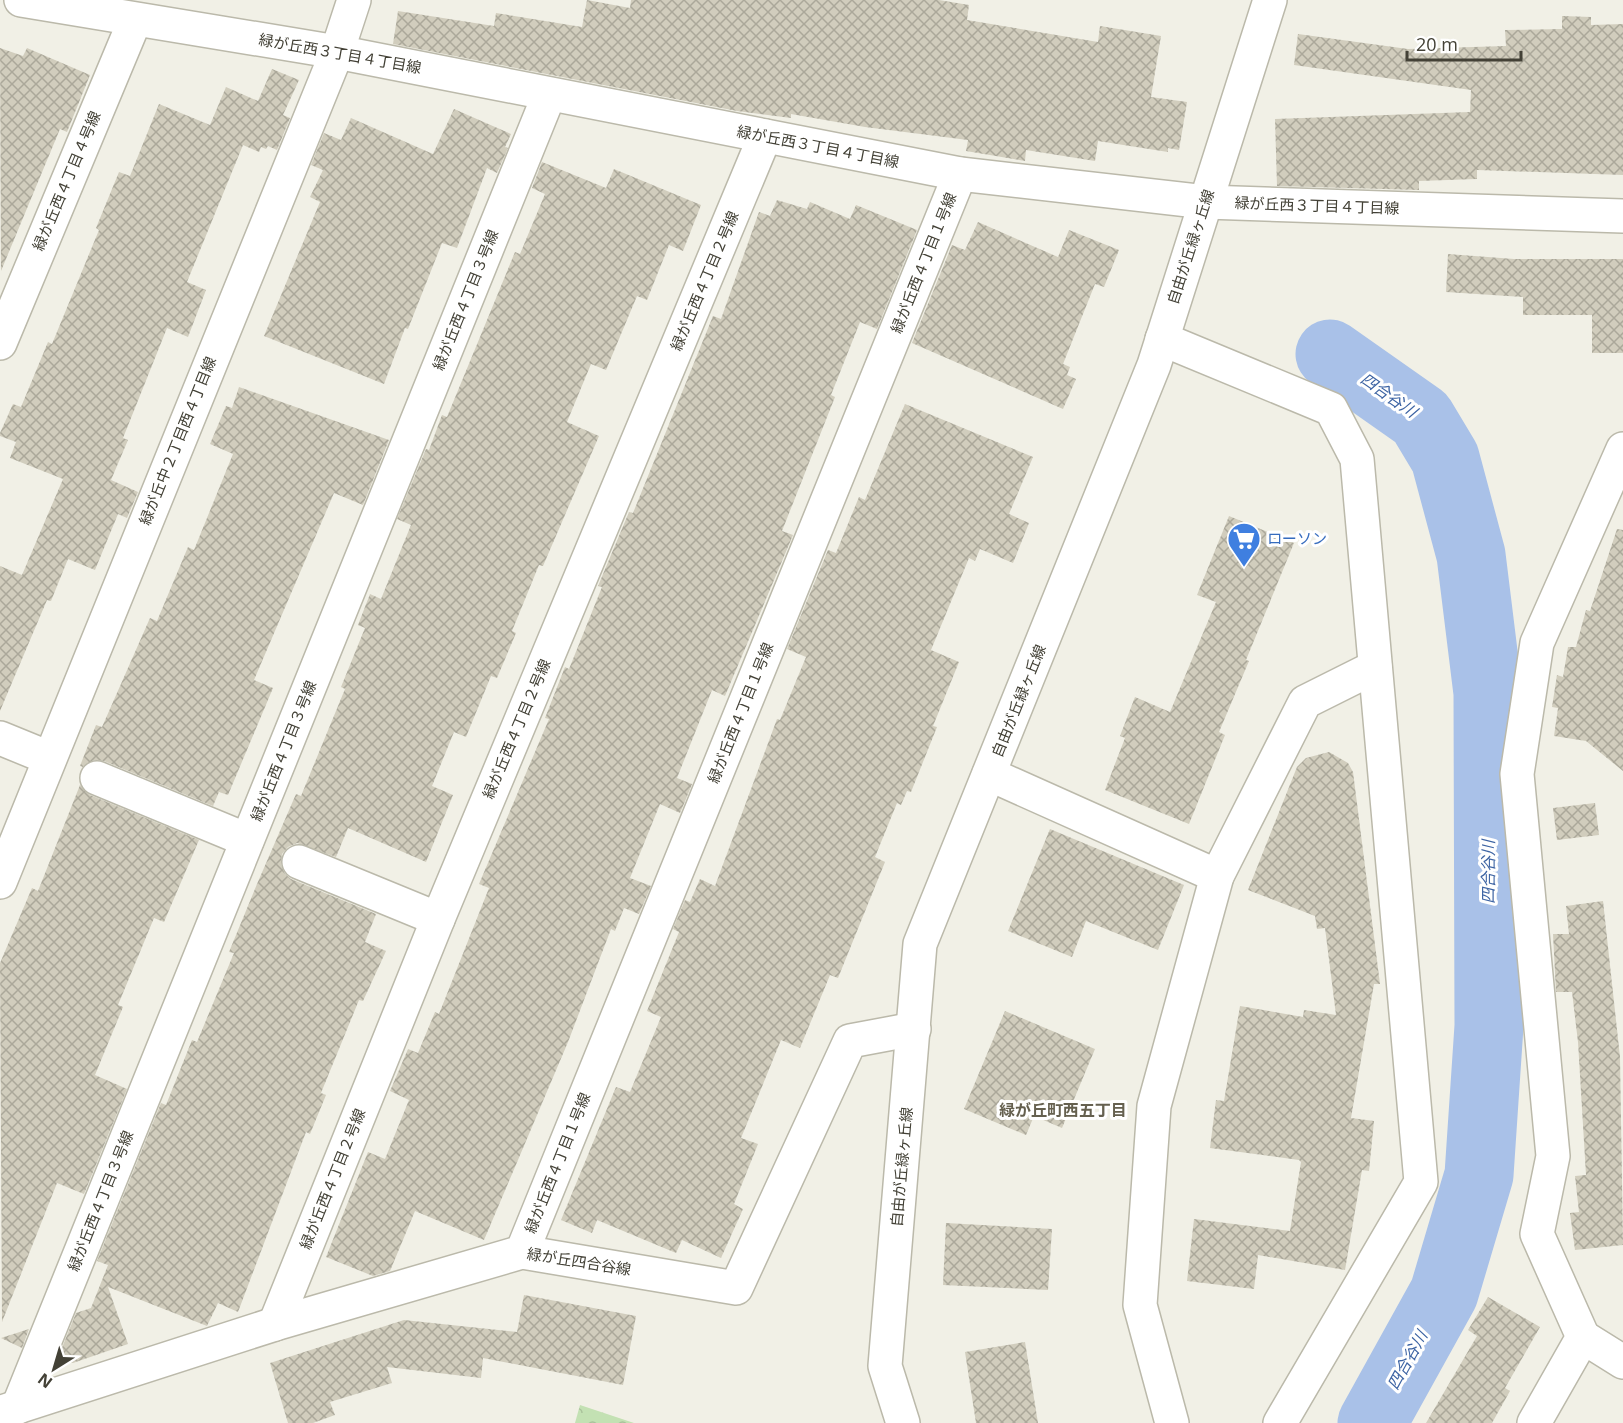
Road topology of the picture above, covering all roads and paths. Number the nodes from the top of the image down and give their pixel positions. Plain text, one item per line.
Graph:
1 (21, 0) edge
2 (354, 0) edge
3 (1270, 0) edge
4 (135, 20) junction
5 (337, 52) junction
6 (549, 95) junction
7 (765, 136) junction
8 (960, 174) junction
9 (1206, 202) junction
10 (1623, 216) edge
11 (1162, 339) junction
12 (0, 343) edge
13 (1623, 449) edge
14 (1375, 667) junction
15 (0, 738) edge
16 (49, 758) junction
17 (989, 774) junction
18 (97, 778) dead end
19 (247, 840) junction
20 (299, 862) dead end
21 (1217, 876) junction
22 (0, 882) edge
23 (438, 919) junction
24 (914, 1029) junction
25 (522, 1252) junction
26 (275, 1324) junction
27 (1583, 1337) junction
28 (1623, 1362) edge
29 (9, 1410) edge
30 (903, 1423) edge
31 (1172, 1423) edge
32 (1280, 1423) edge
33 (1534, 1423) edge

1 - 4 street, 緑が丘西３丁目４丁目線
2 - 5 street, 緑が丘中２丁目西４丁目線
3 - 9 street, 自由が丘緑ヶ丘線
4 - 5 street, 緑が丘西３丁目４丁目線
4 - 12 street, 緑が丘西４丁目４号線
5 - 6 street, 緑が丘西３丁目４丁目線
5 - 16 street, 緑が丘中２丁目西４丁目線
6 - 7 street, 緑が丘西３丁目４丁目線
6 - 19 street, 緑が丘西４丁目３号線
7 - 8 street, 緑が丘西３丁目４丁目線
7 - 23 street, 緑が丘西４丁目２号線
8 - 9 street, 緑が丘西３丁目４丁目線
8 - 25 street, 緑が丘西４丁目１号線
9 - 10 street, 緑が丘西３丁目４丁目線
9 - 11 street, 自由が丘緑ヶ丘線
11 - 14 street
11 - 17 street, 自由が丘緑ヶ丘線
13 - 27 street
14 - 21 street
14 - 32 street
15 - 16 street
16 - 22 street, 緑が丘中２丁目西４丁目線
17 - 21 street
17 - 24 street, 自由が丘緑ヶ丘線
18 - 19 street
19 - 29 street, 緑が丘西４丁目３号線
20 - 23 street
21 - 31 street
23 - 26 street, 緑が丘西４丁目２号線
24 - 25 street, 緑が丘四合谷線
24 - 30 street, 自由が丘緑ヶ丘線
25 - 26 street, 緑が丘四合谷線
26 - 29 street, 緑が丘四合谷線
27 - 28 street
27 - 33 street

